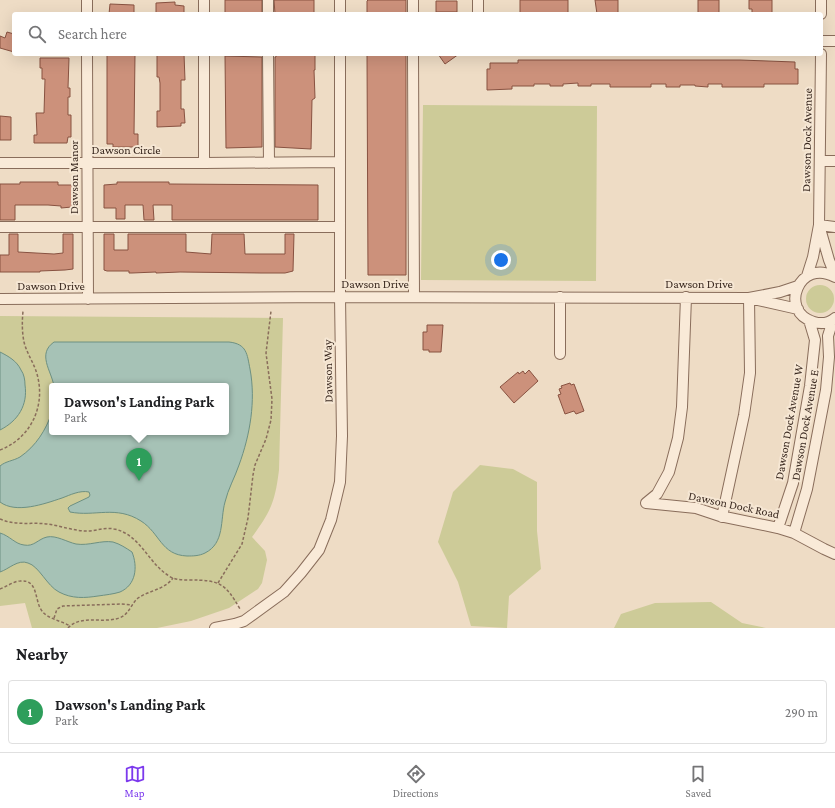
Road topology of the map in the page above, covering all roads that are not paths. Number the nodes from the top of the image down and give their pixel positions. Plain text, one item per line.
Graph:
1 (87, 0) edge
2 (204, 0) edge
3 (268, 0) edge
4 (340, 0) edge
5 (413, 0) edge
6 (478, 0) edge
7 (821, 0) edge
8 (87, 12) edge
9 (204, 12) edge
10 (268, 12) edge
11 (340, 12) edge
12 (413, 12) edge
13 (478, 12) edge
14 (821, 12) edge
15 (823, 41) edge
16 (835, 41) edge
17 (87, 56) edge
18 (204, 56) edge
19 (268, 56) edge
20 (340, 56) edge
21 (413, 56) edge
22 (821, 56) edge
23 (340, 162) junction
24 (820, 162) junction
25 (835, 162) edge
26 (0, 163) edge
27 (87, 163) junction
28 (204, 163) junction
29 (269, 163) junction
30 (819, 225) junction
31 (0, 227) edge
32 (87, 227) junction
33 (340, 227) junction
34 (835, 227) edge
35 (807, 276) junction
36 (835, 276) edge
37 (798, 286) junction
38 (340, 297) junction
39 (414, 297) junction
40 (560, 297) junction
41 (686, 297) junction
42 (749, 298) junction
43 (0, 299) edge
44 (88, 299) junction
45 (798, 309) junction
46 (834, 319) edge
47 (809, 320) junction
48 (560, 354) dead end
49 (722, 517) junction
50 (778, 528) junction
51 (794, 533) junction
52 (835, 554) edge
53 (246, 624) edge
54 (215, 628) edge

1 - 8 street
2 - 9 street
3 - 10 street
4 - 11 street
5 - 12 street
6 - 13 street
7 - 14 street
15 - 16 street
17 - 27 street, Dawson Manor
18 - 28 street
19 - 29 street
20 - 23 street, Dawson Way
21 - 39 street
22 - 24 street, Dawson Dock Avenue
23 - 29 street, Dawson Circle
23 - 33 street, Dawson Way
24 - 25 street
24 - 30 street, Dawson Dock Avenue
26 - 27 street, Dawson Circle
27 - 28 street, Dawson Circle
27 - 32 street, Dawson Manor
28 - 29 street, Dawson Circle
30 - 34 street
30 - 35 street, Dawson Dock Avenue
30 - 36 street, Dawson Dock Avenue
31 - 32 street
32 - 33 street
32 - 44 street, Dawson Manor
33 - 38 street, Dawson Way
35 - 36 street
35 - 37 street
37 - 42 street, Dawson Drive
37 - 45 street
38 - 39 street, Dawson Drive
38 - 44 street, Dawson Drive
38 - 53 street, Dawson Way
39 - 40 street, Dawson Drive
40 - 41 street, Dawson Drive
40 - 48 street
41 - 42 street, Dawson Drive
41 - 49 street, Dawson Dock Road
42 - 45 street, Dawson Drive
42 - 49 street
43 - 44 street, Dawson Drive
45 - 47 street
46 - 47 street
46 - 51 street, Dawson Dock Avenue E
47 - 50 street, Dawson Dock Avenue W
49 - 50 street, Dawson Dock Road
50 - 51 street, Dawson Dock Road
51 - 52 street, Dawson Dock Road
53 - 54 street, Dawson Way

